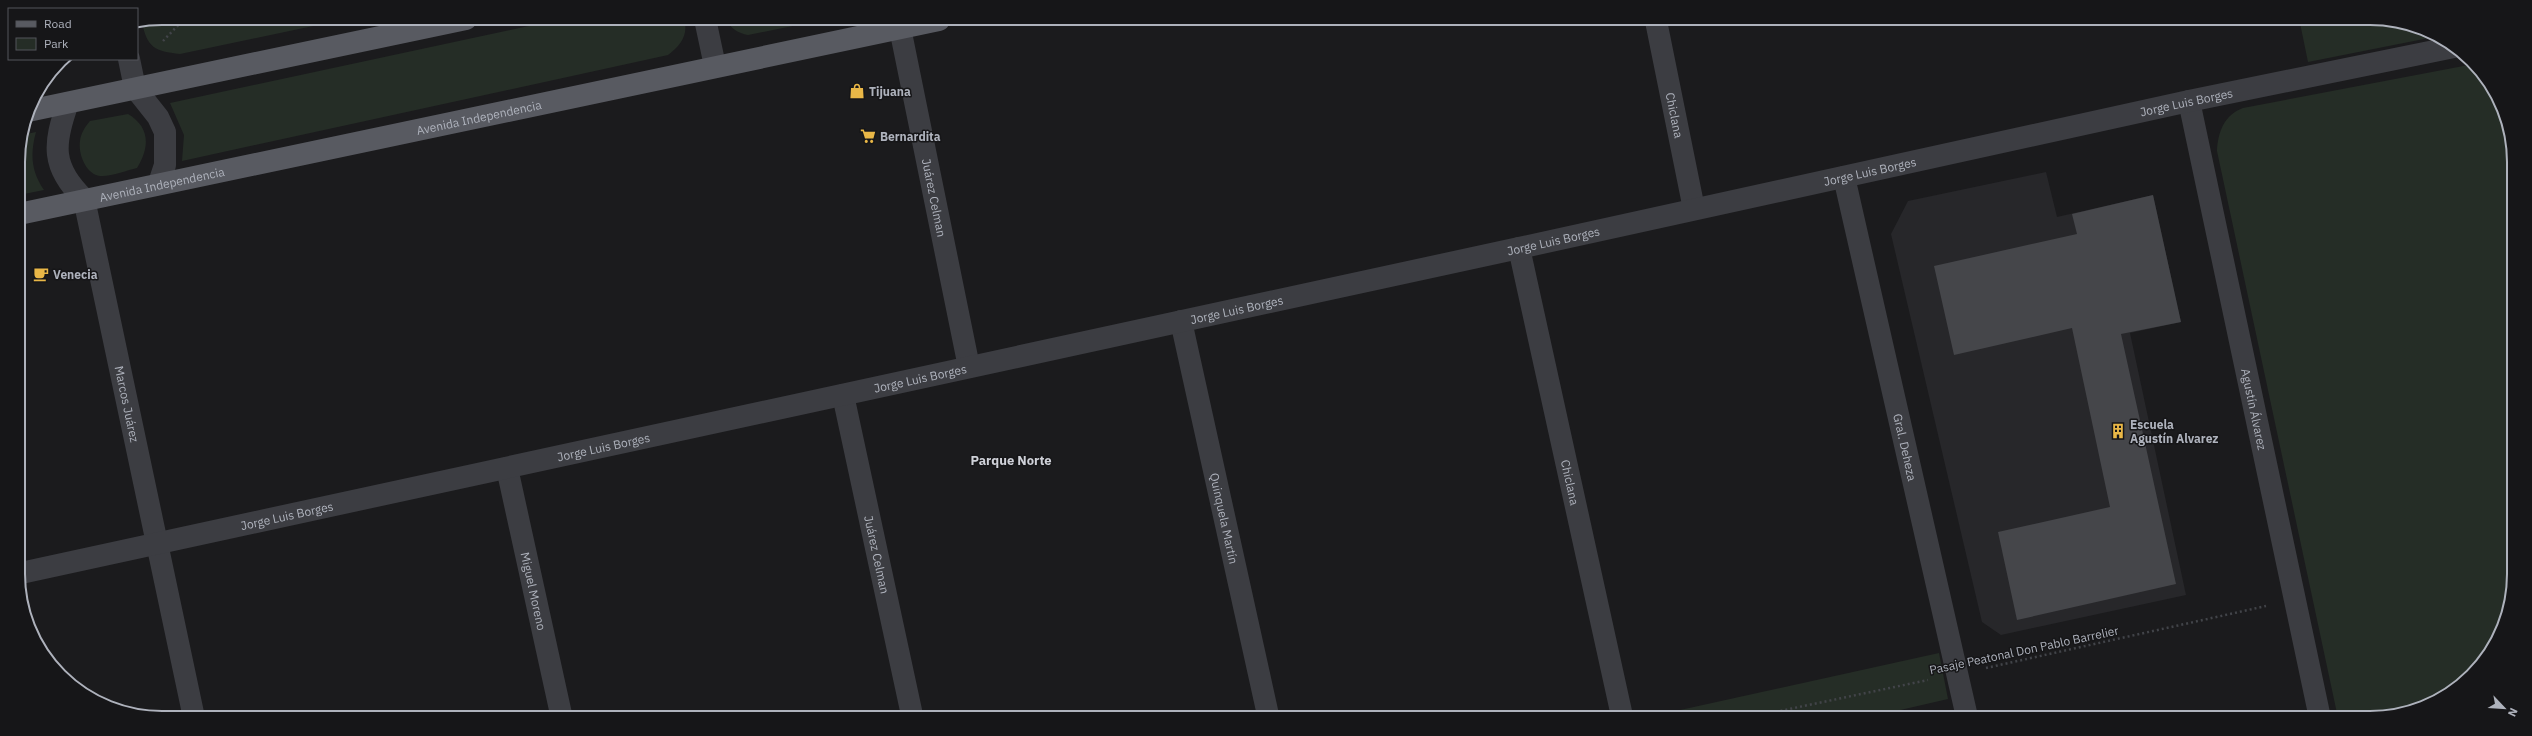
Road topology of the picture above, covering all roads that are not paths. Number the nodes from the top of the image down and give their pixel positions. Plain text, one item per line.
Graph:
1 (437, 25) edge
2 (706, 25) edge
3 (915, 25) edge
4 (1657, 25) edge
5 (900, 28) junction
6 (2447, 49) edge
7 (129, 60) edge
8 (715, 66) junction
9 (135, 88) junction
10 (2189, 101) junction
11 (68, 103) junction
12 (35, 110) edge
13 (1844, 177) junction
14 (159, 183) junction
15 (84, 199) junction
16 (1694, 209) junction
17 (25, 213) edge
18 (1519, 248) junction
19 (1181, 321) junction
20 (970, 367) junction
21 (844, 395) junction
22 (507, 468) junction
23 (157, 543) junction
24 (25, 572) edge
25 (193, 711) edge
26 (560, 711) edge
27 (911, 711) edge
28 (1267, 711) edge
29 (1621, 711) edge
30 (1966, 711) edge
31 (2318, 711) edge

1 - 9 main road
2 - 8 street
3 - 5 main road, Avenida Independencia
4 - 16 street, Chiclana
5 - 8 main road, Avenida Independencia
5 - 20 street, Juárez Celman
6 - 10 street, Jorge Luis Borges
7 - 9 street
8 - 14 main road, Avenida Independencia
9 - 11 main road
9 - 14 street
10 - 13 street, Jorge Luis Borges
10 - 31 street, Agustín Álvarez
11 - 12 main road
11 - 15 street, Marcos Juárez
13 - 16 street, Jorge Luis Borges
13 - 30 street, Gral. Deheza
14 - 15 main road, Avenida Independencia
15 - 17 main road, Avenida Independencia
15 - 23 street, Marcos Juárez
16 - 18 street, Jorge Luis Borges
18 - 19 street, Jorge Luis Borges
18 - 29 street, Chiclana
19 - 20 street, Jorge Luis Borges
19 - 28 street, Quinquela Martín
20 - 21 street, Jorge Luis Borges
21 - 22 street, Jorge Luis Borges
21 - 27 street, Juárez Celman
22 - 23 street, Jorge Luis Borges
22 - 26 street, Miguel Moreno
23 - 24 street, Jorge Luis Borges
23 - 25 street, Marcos Juárez

